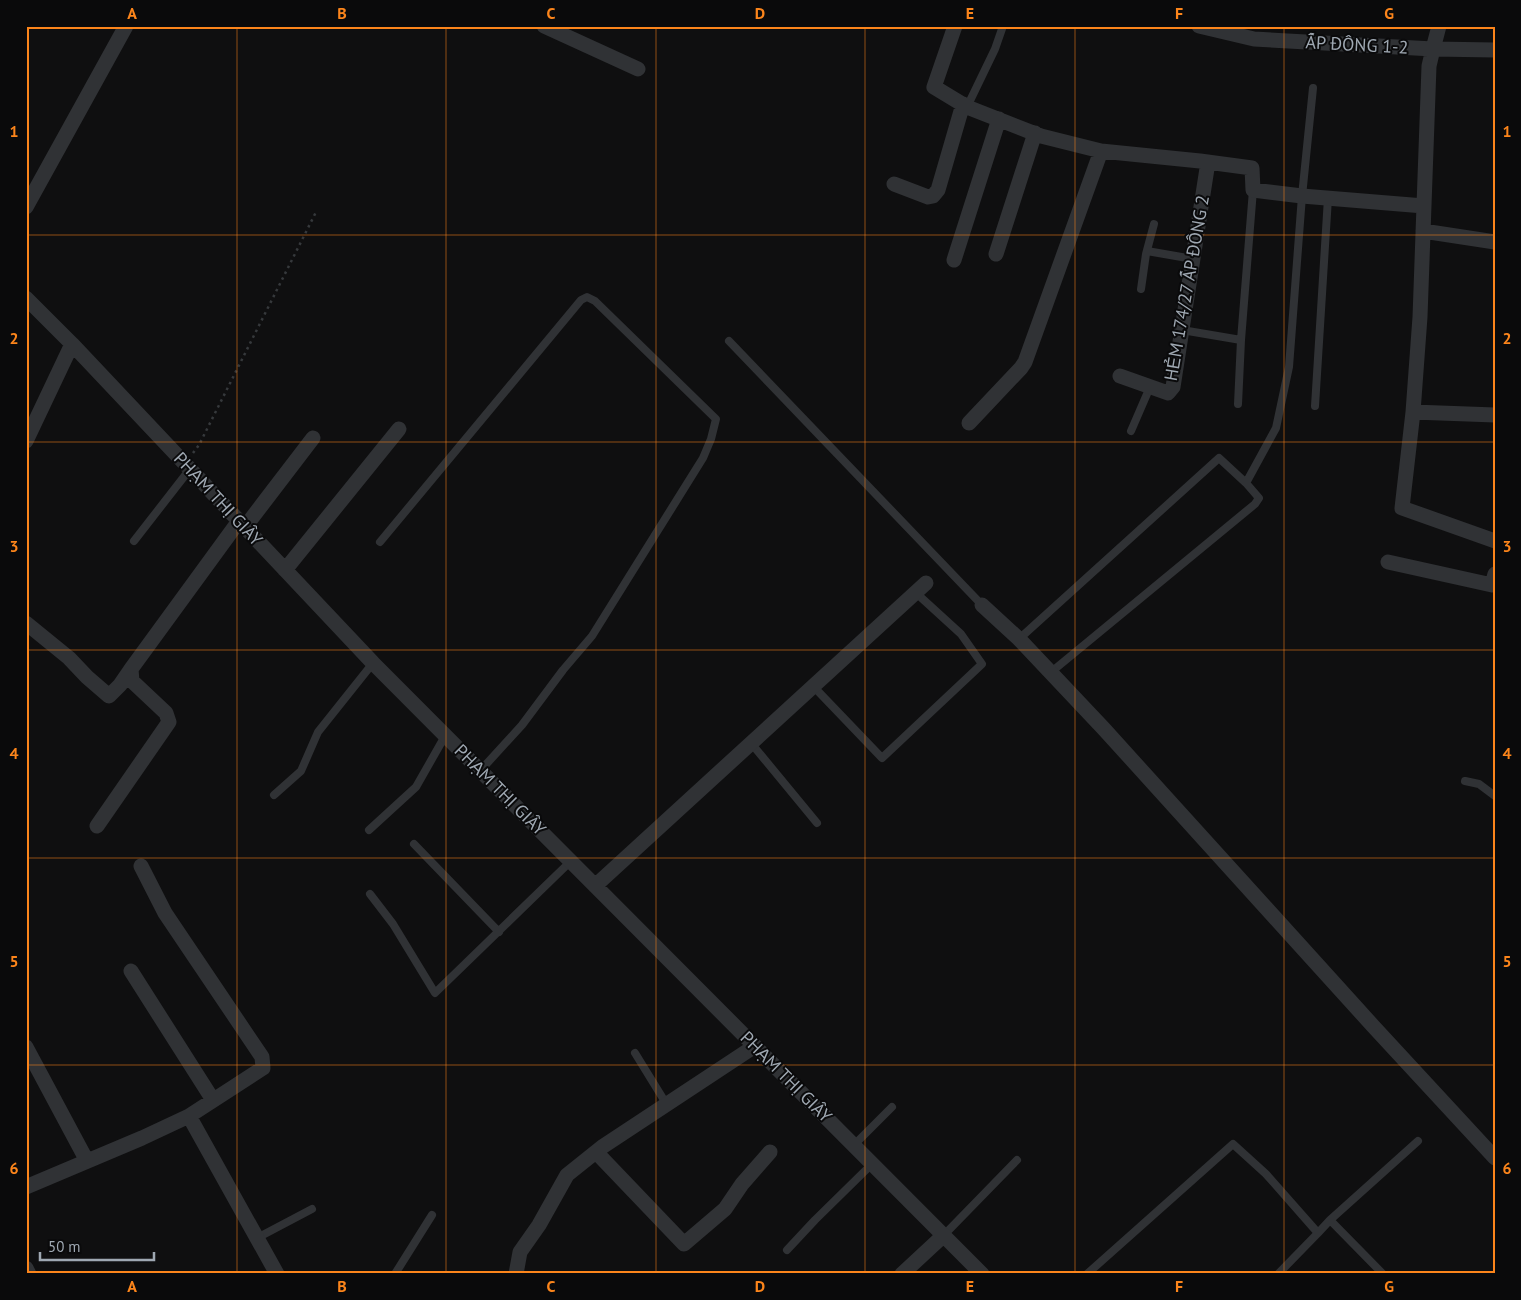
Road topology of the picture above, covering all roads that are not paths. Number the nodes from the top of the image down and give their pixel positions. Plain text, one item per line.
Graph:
1 (126, 26) edge
2 (544, 26) edge
3 (956, 26) edge
4 (1003, 26) edge
5 (1198, 26) edge
6 (1439, 26) edge
7 (1433, 49) junction
8 (1495, 50) edge
9 (638, 69) dead end
10 (1313, 88) dead end
11 (965, 105) junction
12 (999, 119) junction
13 (1035, 133) junction
14 (1101, 151) junction
15 (1208, 162) junction
16 (894, 184) dead end
17 (1253, 190) junction
18 (1302, 196) junction
19 (1328, 198) junction
20 (1424, 206) junction
21 (26, 207) edge
22 (1154, 224) dead end
23 (1423, 231) junction
24 (1495, 242) edge
25 (1147, 251) junction
26 (996, 254) dead end
27 (1193, 259) junction
28 (954, 260) dead end
29 (1141, 289) dead end
30 (26, 298) edge
31 (1182, 330) junction
32 (1241, 340) junction
33 (729, 341) dead end
34 (72, 344) junction
35 (1120, 376) dead end
36 (1150, 387) junction
37 (1238, 404) dead end
38 (1315, 406) dead end
39 (1413, 412) junction
40 (1495, 415) edge
41 (969, 423) dead end
42 (399, 429) dead end
43 (1131, 431) dead end
44 (313, 438) dead end
45 (26, 441) edge
46 (187, 466) junction
47 (1246, 483) junction
48 (242, 524) junction
49 (134, 541) dead end
50 (1495, 541) edge
51 (380, 542) dead end
52 (1388, 562) dead end
53 (285, 570) junction
54 (1494, 582) edge
55 (921, 588) joint
56 (982, 605) joint
57 (26, 623) edge
58 (1019, 639) junction
59 (372, 663) junction
60 (131, 669) junction
61 (1050, 673) junction
62 (813, 686) junction
63 (445, 736) junction
64 (751, 743) junction
65 (480, 771) junction
66 (1465, 781) dead end
67 (274, 795) dead end
68 (1495, 796) edge
69 (817, 823) dead end
70 (97, 826) dead end
71 (369, 830) dead end
72 (414, 844) dead end
73 (570, 861) junction
74 (141, 866) dead end
75 (595, 886) junction
76 (370, 894) dead end
77 (499, 932) junction
78 (131, 971) dead end
79 (755, 1046) junction
80 (26, 1047) edge
81 (635, 1053) dead end
82 (213, 1100) junction
83 (667, 1105) junction
84 (892, 1107) dead end
85 (189, 1116) junction
86 (1418, 1141) dead end
87 (854, 1145) junction
88 (596, 1152) junction
89 (770, 1152) dead end
90 (1495, 1158) edge
91 (1017, 1160) dead end
92 (87, 1161) junction
93 (872, 1164) junction
94 (26, 1187) edge
95 (312, 1209) dead end
96 (432, 1215) dead end
97 (1330, 1220) junction
98 (1318, 1233) junction
99 (944, 1235) junction
100 (257, 1238) junction
101 (787, 1250) dead end
102 (26, 1268) edge
103 (29, 1274) edge
104 (277, 1274) edge
105 (395, 1274) edge
106 (516, 1274) edge
107 (902, 1274) edge
108 (982, 1274) edge
109 (1086, 1274) edge
110 (1278, 1274) edge
111 (1383, 1274) edge

1 - 21 street
2 - 9 street
3 - 11 street
4 - 11 lane
5 - 7 street, ẤP ĐÔNG 1-2
6 - 7 street, ẤP ĐÔNG 1-2
7 - 8 street
7 - 20 street
10 - 18 lane
11 - 12 street
11 - 16 street
12 - 13 street
12 - 28 street
13 - 14 street
13 - 26 street
14 - 15 street
14 - 41 street
15 - 17 street
15 - 27 street, HẺM 174/27 ẤP ĐÔNG 2
17 - 18 street
17 - 32 lane
18 - 19 street
18 - 47 lane
19 - 20 street
19 - 38 lane
20 - 23 street
22 - 25 lane
23 - 24 street
23 - 39 street
25 - 27 lane
25 - 29 lane
27 - 31 street, HẺM 174/27 ẤP ĐÔNG 2
30 - 34 street, PHẠM THỊ GIÂY
31 - 32 lane
31 - 36 street, HẺM 174/27 ẤP ĐÔNG 2
32 - 37 lane
33 - 56 lane
34 - 45 street
34 - 46 street, PHẠM THỊ GIÂY
35 - 36 street, HẺM 174/27 ẤP ĐÔNG 2
36 - 43 lane
39 - 40 street
39 - 50 street
42 - 53 street
44 - 48 street
46 - 48 street, PHẠM THỊ GIÂY
46 - 49 lane
47 - 58 lane
47 - 61 lane
48 - 53 street, PHẠM THỊ GIÂY
48 - 60 street
51 - 65 lane
52 - 54 street
53 - 59 street, PHẠM THỊ GIÂY
55 - 62 street
55 - 62 lane
56 - 58 street
57 - 60 street
58 - 61 street
59 - 63 street, PHẠM THỊ GIÂY
59 - 67 lane
60 - 70 street
61 - 90 street
62 - 64 street
63 - 65 street, PHẠM THỊ GIÂY
63 - 71 lane
64 - 69 lane
64 - 75 street
65 - 73 street, PHẠM THỊ GIÂY
66 - 68 lane
72 - 77 lane
73 - 75 street, PHẠM THỊ GIÂY
73 - 77 lane
74 - 82 street
75 - 79 street, PHẠM THỊ GIÂY
76 - 77 lane
78 - 82 street
79 - 83 street
79 - 87 street, PHẠM THỊ GIÂY
80 - 92 street
81 - 83 lane
82 - 85 street
83 - 88 street
84 - 87 lane
85 - 92 street
85 - 100 street
86 - 97 lane
87 - 93 street, PHẠM THỊ GIÂY
88 - 89 street
88 - 106 street
91 - 99 lane
92 - 94 street
93 - 99 street, PHẠM THỊ GIÂY
93 - 101 lane
95 - 100 lane
96 - 105 lane
97 - 98 lane
97 - 111 lane
98 - 109 lane
98 - 110 lane
99 - 107 street
99 - 108 street, PHẠM THỊ GIÂY
100 - 104 street
102 - 103 street

